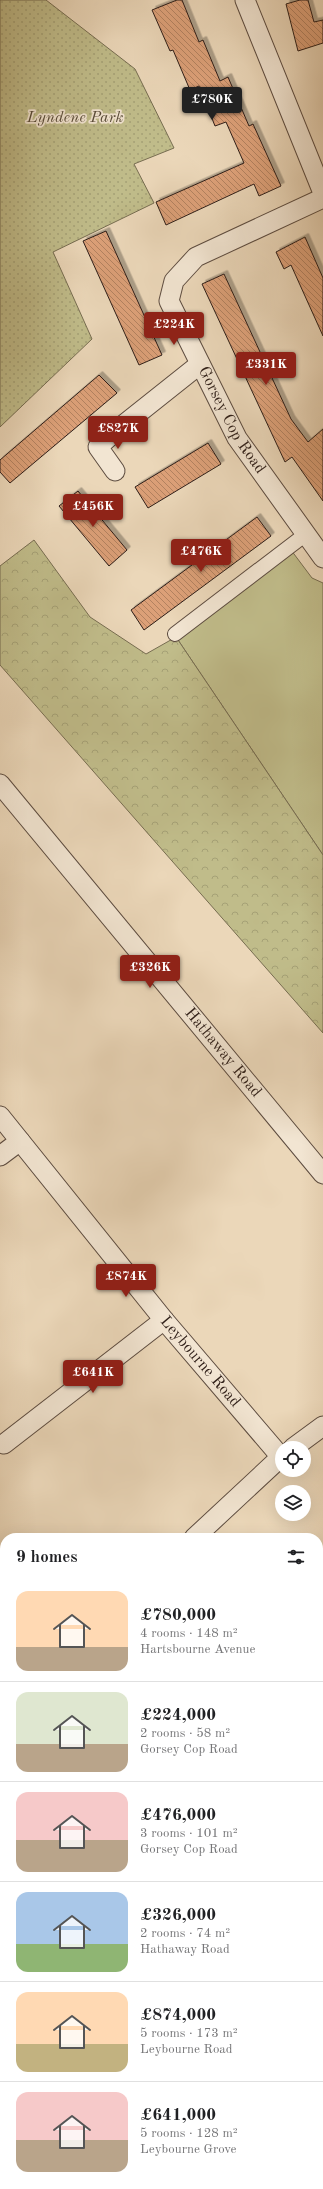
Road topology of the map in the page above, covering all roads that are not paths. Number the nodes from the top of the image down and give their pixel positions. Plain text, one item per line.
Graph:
1 (245, 0) edge
2 (323, 193) edge
3 (323, 198) edge
4 (200, 364) junction
5 (115, 471) dead end
6 (306, 534) junction
7 (323, 558) edge
8 (175, 634) dead end
9 (0, 784) edge
10 (0, 1116) edge
11 (20, 1140) junction
12 (0, 1156) edge
13 (323, 1174) edge
14 (164, 1320) junction
15 (323, 1426) edge
16 (303, 1441) edge
17 (275, 1443) edge
18 (4, 1444) dead end
19 (275, 1463) edge
20 (199, 1533) edge

1 - 2 street
3 - 4 street, Gorsey Cop Road
4 - 5 street
4 - 6 street, Gorsey Cop Road
6 - 7 street, Gorsey Cop Road
6 - 8 street
9 - 13 street, Hathaway Road
10 - 11 street, Leybourne Road
11 - 12 street
11 - 14 street, Leybourne Road
14 - 17 street, Leybourne Road
14 - 18 street
15 - 16 street
19 - 20 street

